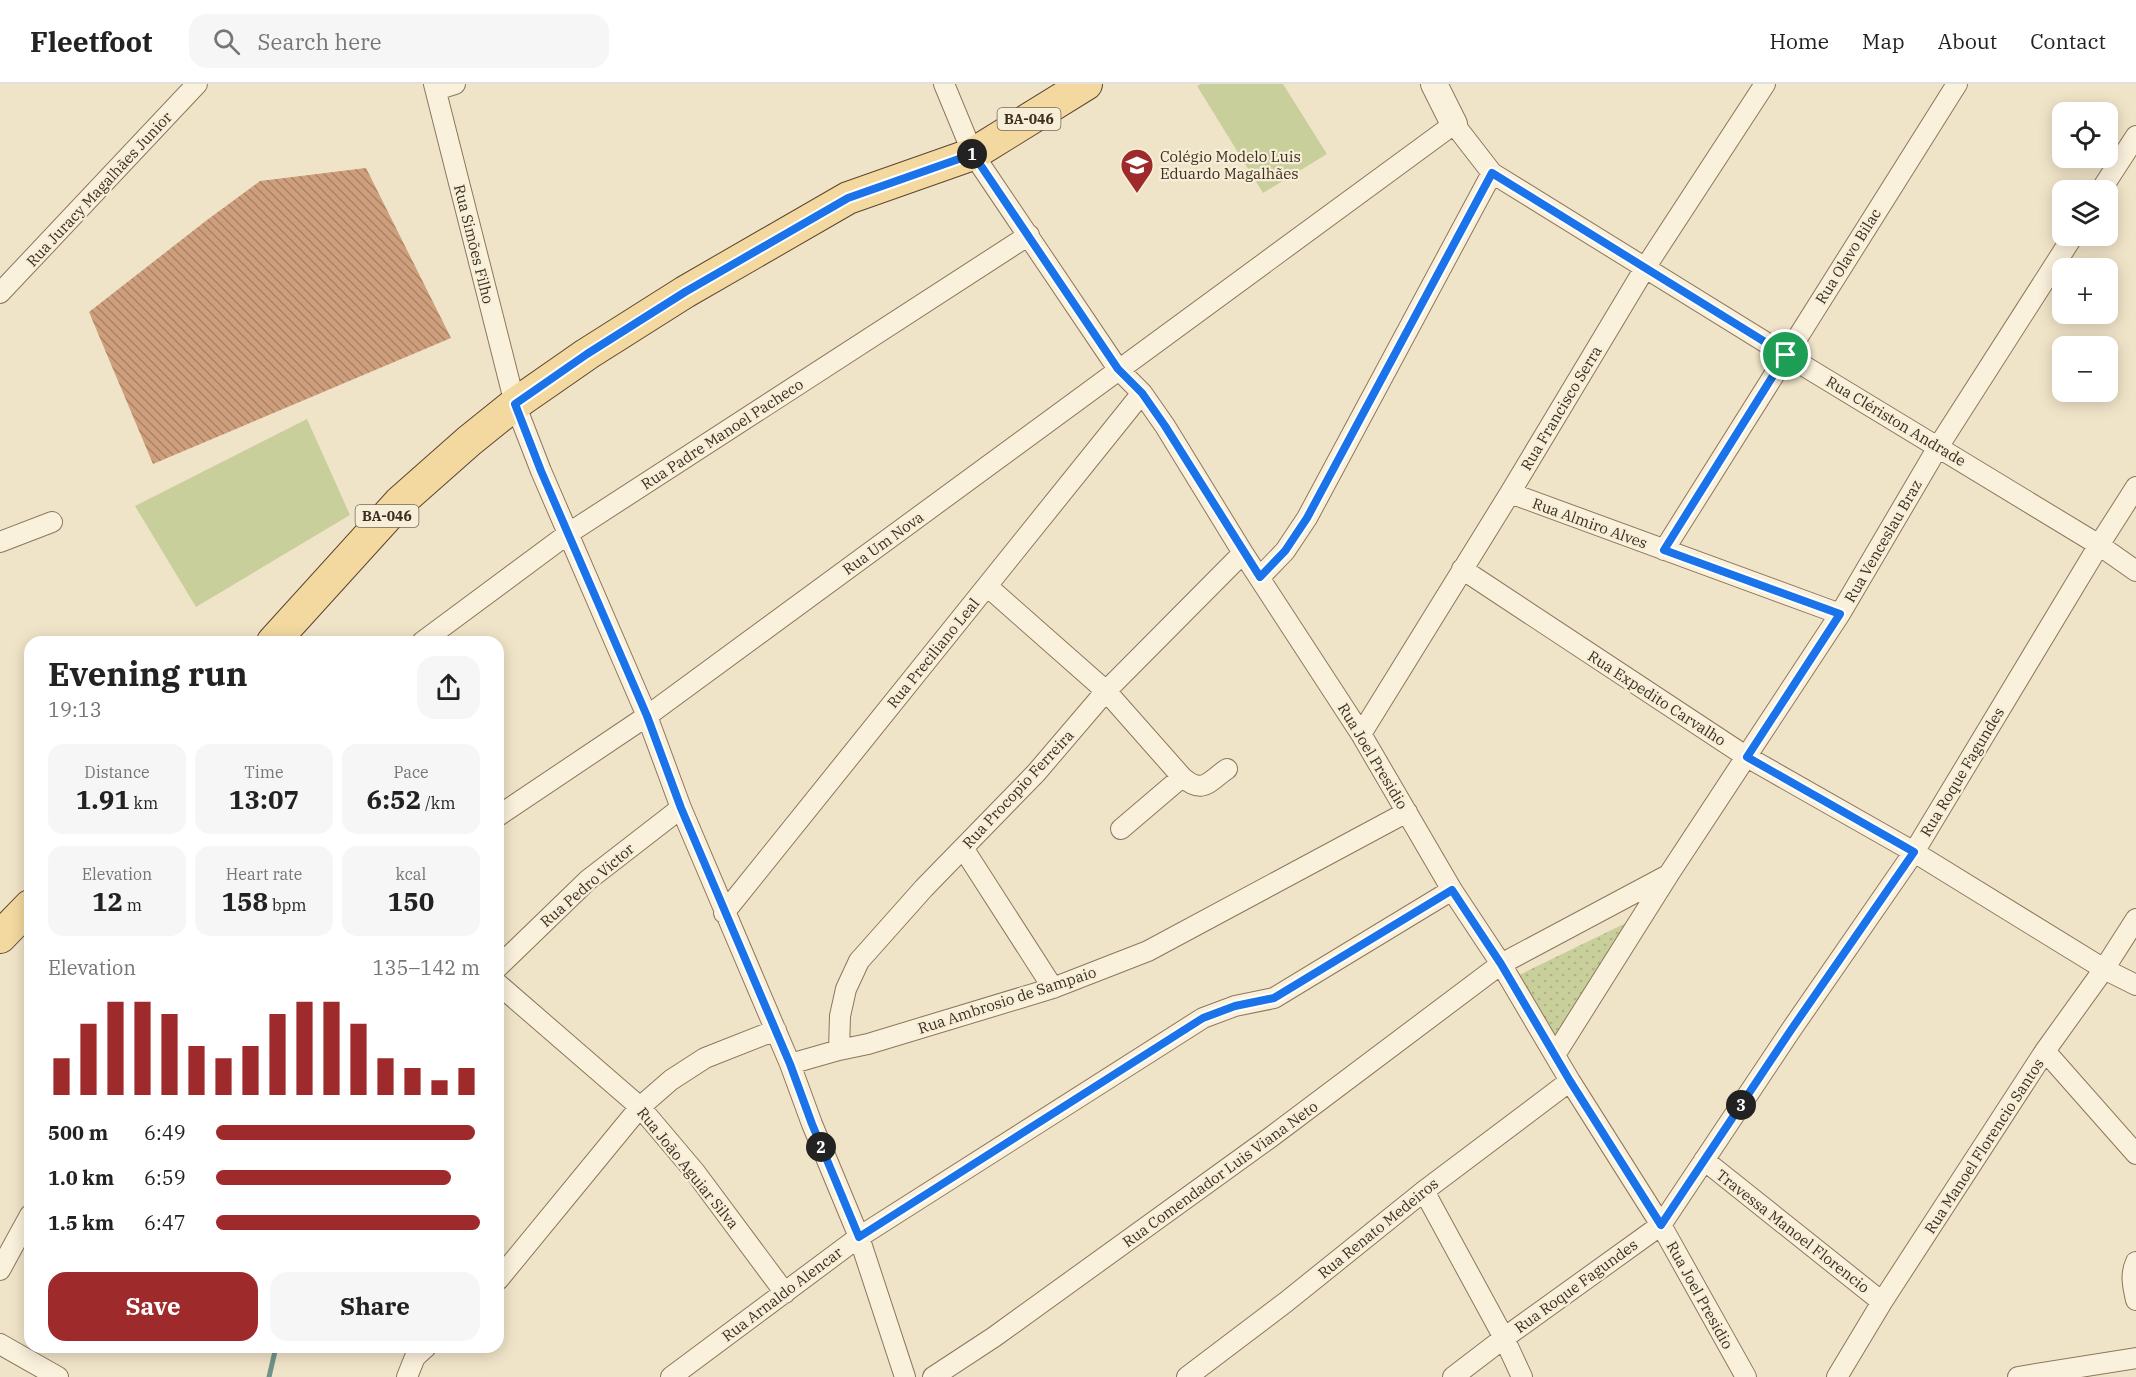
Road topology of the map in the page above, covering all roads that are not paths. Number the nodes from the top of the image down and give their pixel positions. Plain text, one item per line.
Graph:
1 (197, 84) edge
2 (455, 84) edge
3 (944, 84) edge
4 (1086, 84) edge
5 (1434, 84) edge
6 (1765, 84) edge
7 (1957, 84) edge
8 (435, 87) edge
9 (1454, 124) junction
10 (2136, 136) edge
11 (973, 154) junction
12 (1492, 173) junction
13 (2107, 180) edge
14 (1029, 235) junction
15 (2067, 246) edge
16 (1645, 268) junction
17 (0, 293) edge
18 (1786, 355) junction
19 (1118, 369) junction
20 (1142, 393) junction
21 (515, 404) junction
22 (1938, 447) junction
23 (2136, 487) edge
24 (1510, 493) junction
25 (52, 522) dead end
26 (569, 533) junction
27 (0, 542) edge
28 (2099, 545) junction
29 (1664, 550) junction
30 (1244, 553) junction
31 (1462, 569) junction
32 (2136, 571) edge
33 (1260, 577) junction
34 (987, 586) junction
35 (1840, 614) junction
36 (278, 636) edge
37 (430, 636) edge
38 (1106, 690) junction
39 (647, 716) junction
40 (1361, 734) junction
41 (1747, 757) junction
42 (1227, 769) dead end
43 (1182, 777) junction
44 (681, 808) junction
45 (504, 812) edge
46 (1407, 812) junction
47 (1121, 829) dead end
48 (963, 848) junction
49 (1914, 852) junction
50 (1670, 874) junction
51 (1452, 890) junction
52 (24, 912) edge
53 (724, 913) junction
54 (2136, 919) edge
55 (0, 937) edge
56 (504, 961) edge
57 (1501, 964) junction
58 (2104, 969) junction
59 (2136, 985) edge
60 (1053, 988) junction
61 (504, 989) edge
62 (776, 1030) junction
63 (839, 1050) junction
64 (2045, 1051) junction
65 (1555, 1055) junction
66 (790, 1064) junction
67 (1570, 1081) junction
68 (640, 1107) junction
69 (2136, 1154) edge
70 (1704, 1160) junction
71 (1424, 1191) junction
72 (1661, 1225) junction
73 (24, 1226) edge
74 (859, 1237) junction
75 (2136, 1262) edge
76 (0, 1270) edge
77 (504, 1273) edge
78 (785, 1293) junction
79 (2136, 1300) edge
80 (1882, 1302) junction
81 (1504, 1338) junction
82 (0, 1344) edge
83 (419, 1353) edge
84 (2136, 1358) edge
85 (58, 1377) edge
86 (407, 1377) edge
87 (671, 1377) edge
88 (904, 1377) edge
89 (933, 1377) edge
90 (1187, 1377) edge
91 (1453, 1377) edge
92 (1522, 1377) edge
93 (1746, 1377) edge
94 (1837, 1377) edge
95 (2018, 1377) edge

1 - 17 street, Rua Juracy Magalhães Junior
2 - 8 street
3 - 11 street, Rua Joel Presidio
4 - 11 main road, BA-046
5 - 9 street
6 - 16 street, Rua Francisco Serra
7 - 18 street, Rua Olavo Bilac
8 - 21 street, Rua Simões Filho
9 - 12 street, Rua Clériston Andrade
9 - 19 street, Rua Um Nova
10 - 13 street
11 - 14 street, Rua Joel Presidio
11 - 21 main road, BA-046
12 - 16 street, Rua Clériston Andrade
12 - 33 street
14 - 19 street, Rua Joel Presidio
14 - 26 street, Rua Padre Manoel Pacheco
15 - 22 street, Rua Venceslau Braz
16 - 18 street, Rua Clériston Andrade
16 - 24 street, Rua Francisco Serra
18 - 22 street, Rua Clériston Andrade
18 - 29 street, Rua Olavo Bilac
19 - 20 street, Rua Joel Presidio
19 - 39 street, Rua Um Nova
20 - 30 street, Rua Joel Presidio
20 - 34 street, Rua Preciliano Leal
21 - 26 street, Rua Simões Filho
21 - 36 main road, BA-046
22 - 28 street, Rua Clériston Andrade
22 - 35 street, Rua Venceslau Braz
23 - 28 street, Rua Roque Fagundes
24 - 29 street, Rua Almiro Alves
24 - 31 street, Rua Francisco Serra
25 - 27 street
26 - 37 street, Rua Padre Manoel Pacheco
26 - 39 street, Rua Simões Filho
28 - 32 street, Rua Clériston Andrade
28 - 49 street, Rua Roque Fagundes
29 - 35 street, Rua Almiro Alves
30 - 33 street, Rua Joel Presidio
30 - 38 street, Rua Procopio Ferreira
31 - 40 street, Rua Francisco Serra
31 - 41 street, Rua Expedito Carvalho
33 - 40 street, Rua Joel Presidio
34 - 38 street
34 - 53 street, Rua Preciliano Leal
35 - 41 street, Rua Venceslau Braz
38 - 43 street
38 - 48 street, Rua Procopio Ferreira
39 - 44 street, Rua Simões Filho
39 - 45 street, Rua Um Nova
40 - 46 street, Rua Joel Presidio
41 - 49 street, Rua Expedito Carvalho
41 - 50 street, Rua Venceslau Braz
42 - 43 street
43 - 47 street
44 - 53 street, Rua Simões Filho
44 - 56 street, Rua Pedro Victor
46 - 51 street, Rua Joel Presidio
46 - 60 street, Rua Ambrosio de Sampaio
48 - 60 street
48 - 63 street, Rua Procopio Ferreira
49 - 58 street, Rua Expedito Carvalho
49 - 70 street, Rua Roque Fagundes
50 - 57 street, Rua Comendador Luis Viana Neto
50 - 65 street, Rua Venceslau Braz
51 - 57 street, Rua Joel Presidio
51 - 74 street, Rua Arnaldo Alencar
52 - 55 main road
53 - 62 street, Rua Simões Filho
54 - 58 street, Rua Manoel Florencio Santos
57 - 65 street, Rua Joel Presidio
57 - 89 street, Rua Comendador Luis Viana Neto
58 - 59 street, Rua Expedito Carvalho
58 - 64 street, Rua Manoel Florencio Santos
60 - 63 street, Rua Ambrosio de Sampaio
61 - 68 street, Rua João Aguiar Silva
62 - 66 street, Rua Simões Filho
62 - 68 street
63 - 66 street, Rua Ambrosio de Sampaio
64 - 69 street
64 - 80 street, Rua Manoel Florencio Santos
65 - 67 street, Rua Joel Presidio
66 - 74 street, Rua Simões Filho
67 - 71 street, Rua Renato Medeiros
67 - 72 street, Rua Joel Presidio
68 - 77 street
68 - 78 street, Rua João Aguiar Silva
70 - 72 street, Rua Roque Fagundes
70 - 80 street, Travessa Manoel Florencio
71 - 81 street
71 - 90 street, Rua Renato Medeiros
72 - 81 street, Rua Roque Fagundes
72 - 93 street, Rua Joel Presidio
73 - 76 street
74 - 78 street, Rua Arnaldo Alencar
74 - 88 street, Rua Simões Filho
75 - 79 street
78 - 87 street, Rua Arnaldo Alencar
80 - 94 street, Rua Manoel Florencio Santos
81 - 91 street, Rua Roque Fagundes
81 - 92 street
82 - 85 street
83 - 86 street
84 - 95 street

